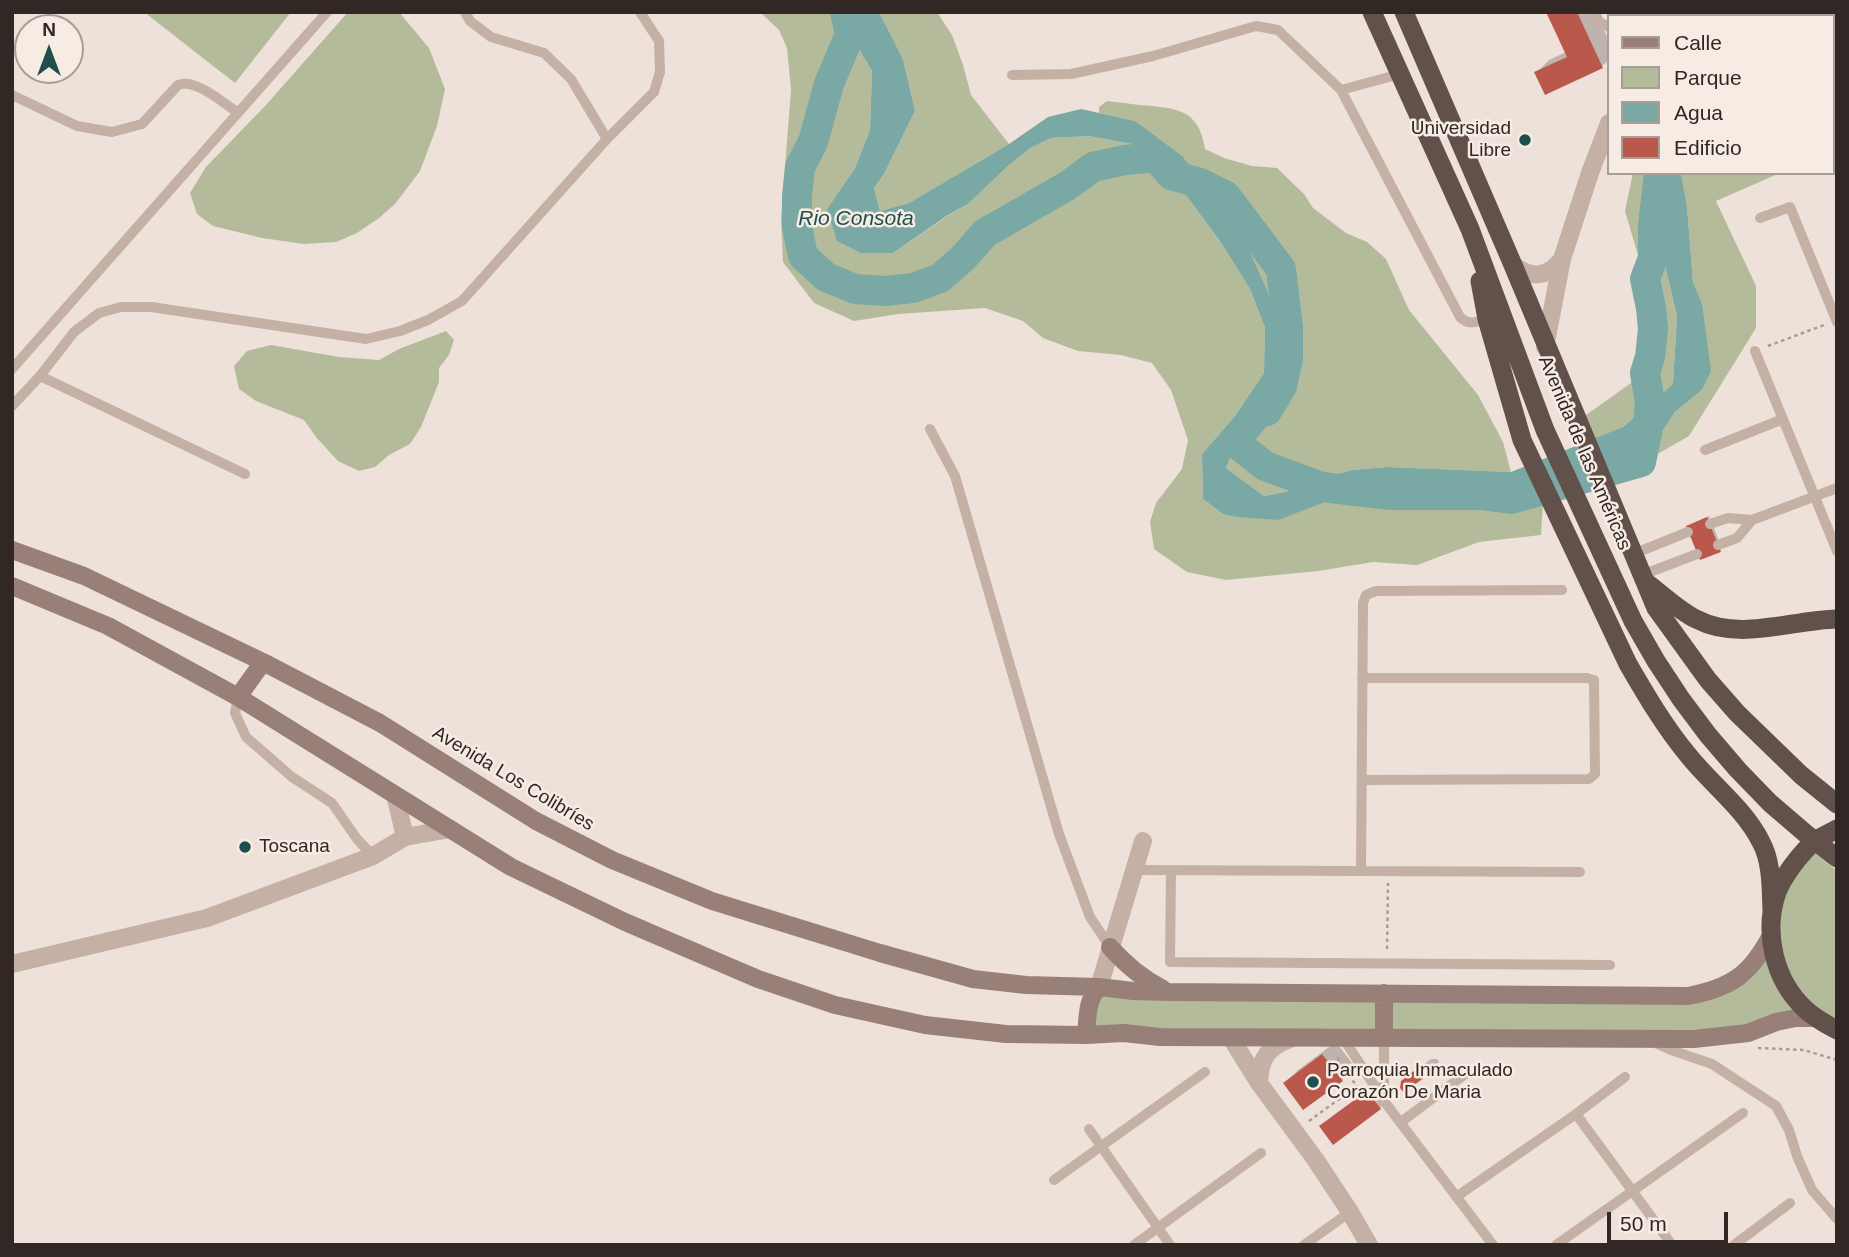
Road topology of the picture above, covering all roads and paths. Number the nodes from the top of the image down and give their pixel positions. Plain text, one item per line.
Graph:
1 (327, 12) edge
2 (465, 12) edge
3 (640, 12) edge
4 (1372, 12) edge
5 (1404, 12) edge
6 (1595, 12) edge
7 (1608, 26) edge
8 (1400, 74) junction
9 (1012, 75) dead end
10 (1341, 90) junction
11 (12, 95) edge
12 (237, 112) junction
13 (1608, 126) edge
14 (607, 139) junction
15 (1760, 218) dead end
16 (1470, 229) junction
17 (1562, 259) junction
18 (1513, 265) junction
19 (1487, 319) junction
20 (1837, 321) edge
21 (1545, 347) junction
22 (1755, 351) joint
23 (12, 369) edge
24 (40, 376) junction
25 (12, 406) edge
26 (1783, 419) junction
27 (930, 429) dead end
28 (1705, 450) dead end
29 (245, 474) dead end
30 (1837, 488) edge
31 (1815, 497) junction
32 (1752, 520) junction
33 (1710, 524) dead end
34 (1688, 532) dead end
35 (1718, 545) dead end
36 (12, 550) edge
37 (1837, 551) edge
38 (1633, 554) junction
39 (1697, 554) dead end
40 (1643, 578) junction
41 (12, 586) edge
42 (1562, 590) dead end
43 (1837, 619) edge
44 (263, 662) junction
45 (1362, 678) junction
46 (238, 697) junction
47 (1362, 779) junction
48 (395, 794) junction
49 (1837, 804) edge
50 (450, 829) junction
51 (1837, 829) edge
52 (405, 837) junction
53 (1143, 841) dead end
54 (373, 856) junction
55 (1837, 858) edge
56 (1134, 870) junction
57 (1171, 870) junction
58 (1362, 871) junction
59 (1388, 871) junction
60 (1580, 872) dead end
61 (1772, 911) junction
62 (1771, 935) junction
63 (1110, 947) junction
64 (1387, 963) junction
65 (12, 964) edge
66 (1610, 965) dead end
67 (1099, 987) junction
68 (1169, 992) junction
69 (1384, 993) junction
70 (1815, 1018) junction
71 (1837, 1030) edge
72 (1086, 1035) junction
73 (1231, 1038) junction
74 (1292, 1038) junction
75 (1343, 1038) junction
76 (1384, 1038) junction
77 (1648, 1040) junction
78 (1205, 1072) dead end
79 (1468, 1072) dead end
80 (1625, 1077) dead end
81 (1259, 1083) junction
82 (1384, 1098) junction
83 (1743, 1113) dead end
84 (1576, 1114) junction
85 (1401, 1122) junction
86 (1089, 1129) dead end
87 (1295, 1131) junction
88 (1101, 1146) junction
89 (1261, 1153) dead end
90 (1054, 1180) dead end
91 (1632, 1190) junction
92 (1456, 1196) junction
93 (1790, 1203) dead end
94 (1350, 1212) junction
95 (1837, 1219) edge
96 (1158, 1228) junction
97 (1134, 1245) edge
98 (1170, 1245) edge
99 (1304, 1245) edge
100 (1369, 1245) edge
101 (1493, 1245) edge
102 (1556, 1245) edge
103 (1672, 1245) edge
104 (1734, 1245) edge

1 - 12 lane
2 - 14 lane
3 - 14 lane
4 - 8 highway, Avenida de las Américas
5 - 18 highway, Avenida de las Américas
6 - 7 lane
8 - 10 lane
8 - 16 highway, Avenida de las Américas
9 - 10 lane
10 - 19 lane
11 - 12 lane
12 - 23 lane
13 - 17 street
14 - 24 lane
15 - 20 lane
16 - 19 highway
16 - 55 highway, Avenida de las Américas
17 - 18 street
17 - 21 street
18 - 21 highway, Avenida de las Américas
19 - 61 highway
20 - 22 path
21 - 38 highway, Avenida de las Américas
22 - 26 lane
24 - 25 lane
24 - 29 lane
26 - 28 lane
26 - 31 lane
27 - 63 lane
30 - 31 lane
31 - 32 lane
31 - 37 lane
32 - 33 lane
32 - 35 lane
34 - 38 lane
36 - 44 main road, Avenida Los Colibríes
38 - 40 highway, Avenida de las Américas
39 - 40 lane
40 - 43 highway
40 - 49 highway, Avenida de las Américas
41 - 46 main road
42 - 45 lane
44 - 46 main road
44 - 67 main road, Avenida Los Colibríes
45 - 47 lane
45 - 47 lane
46 - 48 main road
46 - 54 lane
47 - 58 lane
48 - 50 main road
48 - 52 street
50 - 52 street
50 - 72 main road
51 - 61 highway, bridge
52 - 54 street
53 - 56 street
54 - 65 street
56 - 57 lane
56 - 63 street
57 - 58 lane
57 - 64 lane
58 - 59 lane
59 - 60 lane
59 - 64 path
61 - 62 highway
62 - 69 main road, Avenida Los Colibríes
62 - 70 highway
63 - 67 street
63 - 68 main road
64 - 66 lane
67 - 68 main road, Avenida Los Colibríes
67 - 72 main road
68 - 69 main road, Avenida Los Colibríes
69 - 76 main road
70 - 71 highway
70 - 77 main road
72 - 73 main road
73 - 74 main road
73 - 81 street
74 - 75 main road
74 - 81 street
75 - 76 main road
75 - 82 lane
75 - 87 path
76 - 77 main road
76 - 82 lane
77 - 95 lane
78 - 88 lane
79 - 85 lane
80 - 84 lane
81 - 87 street
82 - 85 lane
83 - 91 lane
84 - 91 lane
84 - 92 lane
85 - 92 lane
86 - 88 lane
87 - 94 street
88 - 90 lane
88 - 96 lane
89 - 96 lane
91 - 102 lane
91 - 103 lane
92 - 101 lane
93 - 104 lane
94 - 99 lane
94 - 100 street
96 - 97 lane
96 - 98 lane

